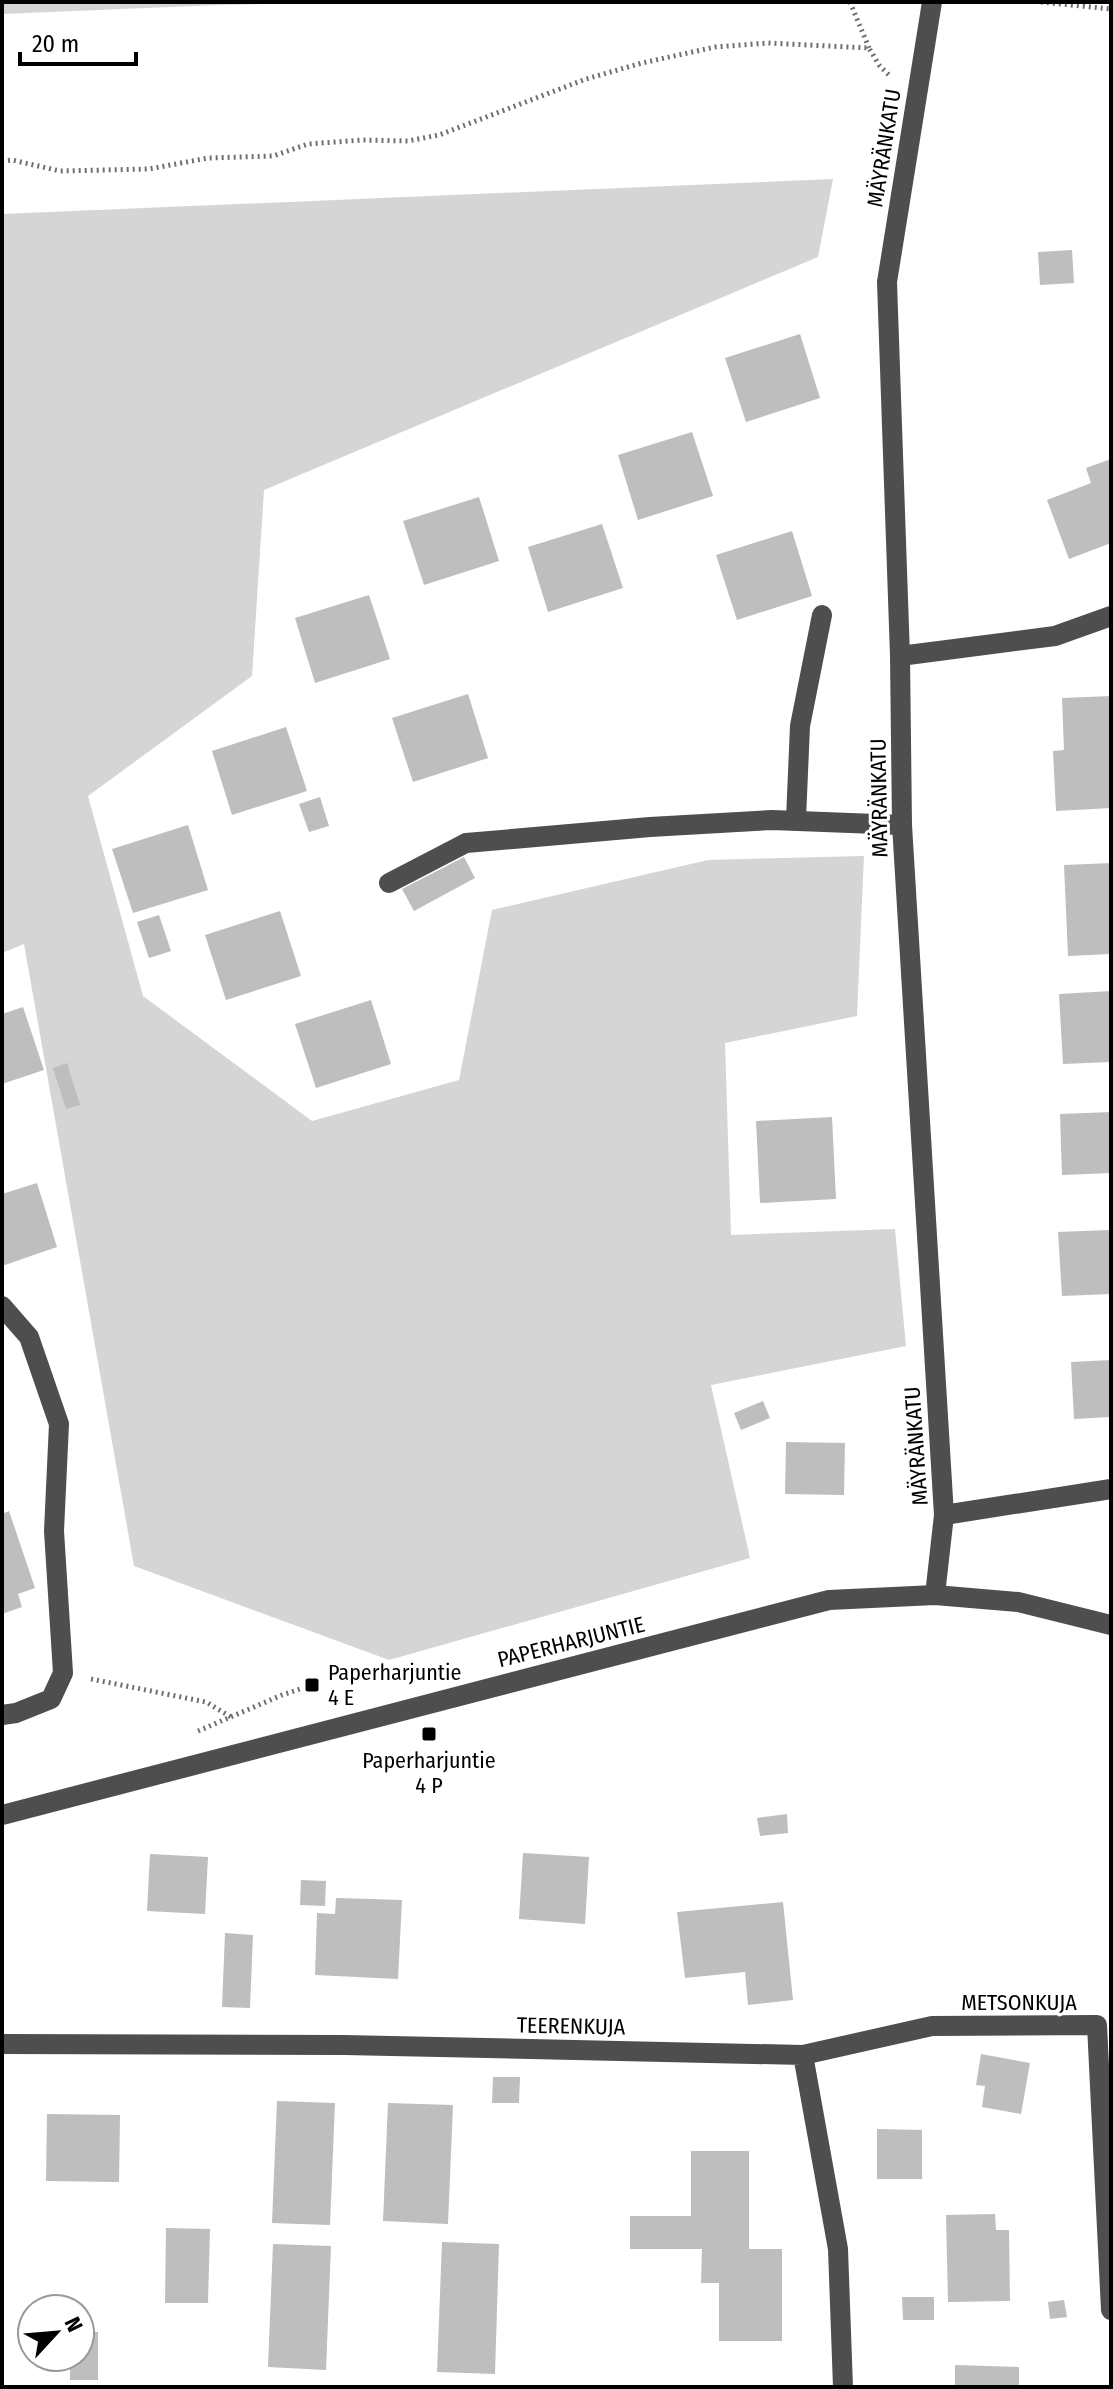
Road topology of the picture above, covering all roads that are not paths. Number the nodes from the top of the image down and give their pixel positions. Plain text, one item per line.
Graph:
1 (932, 2) edge
2 (822, 615) dead end
3 (1111, 616) edge
4 (900, 656) junction
5 (796, 819) junction
6 (902, 825) junction
7 (389, 883) dead end
8 (2, 1306) edge
9 (1111, 1489) edge
10 (944, 1515) junction
11 (935, 1595) junction
12 (1111, 1625) edge
13 (2, 1715) edge
14 (2, 1815) edge
15 (1104, 2025) edge
16 (2, 2044) edge
17 (803, 2055) junction
18 (1111, 2310) edge
19 (843, 2387) edge

1 - 4 street, MÄYRÄNKATU
2 - 5 street
3 - 4 street
4 - 6 street, MÄYRÄNKATU
5 - 6 street
5 - 7 street
6 - 10 street, MÄYRÄNKATU
8 - 13 street
9 - 10 street
10 - 11 street, MÄYRÄNKATU
11 - 12 street, PAPERHARJUNTIE
11 - 14 street, PAPERHARJUNTIE
15 - 17 street, METSONKUJA
15 - 18 street, METSONKUJA
16 - 17 street, TEERENKUJA
17 - 19 street

